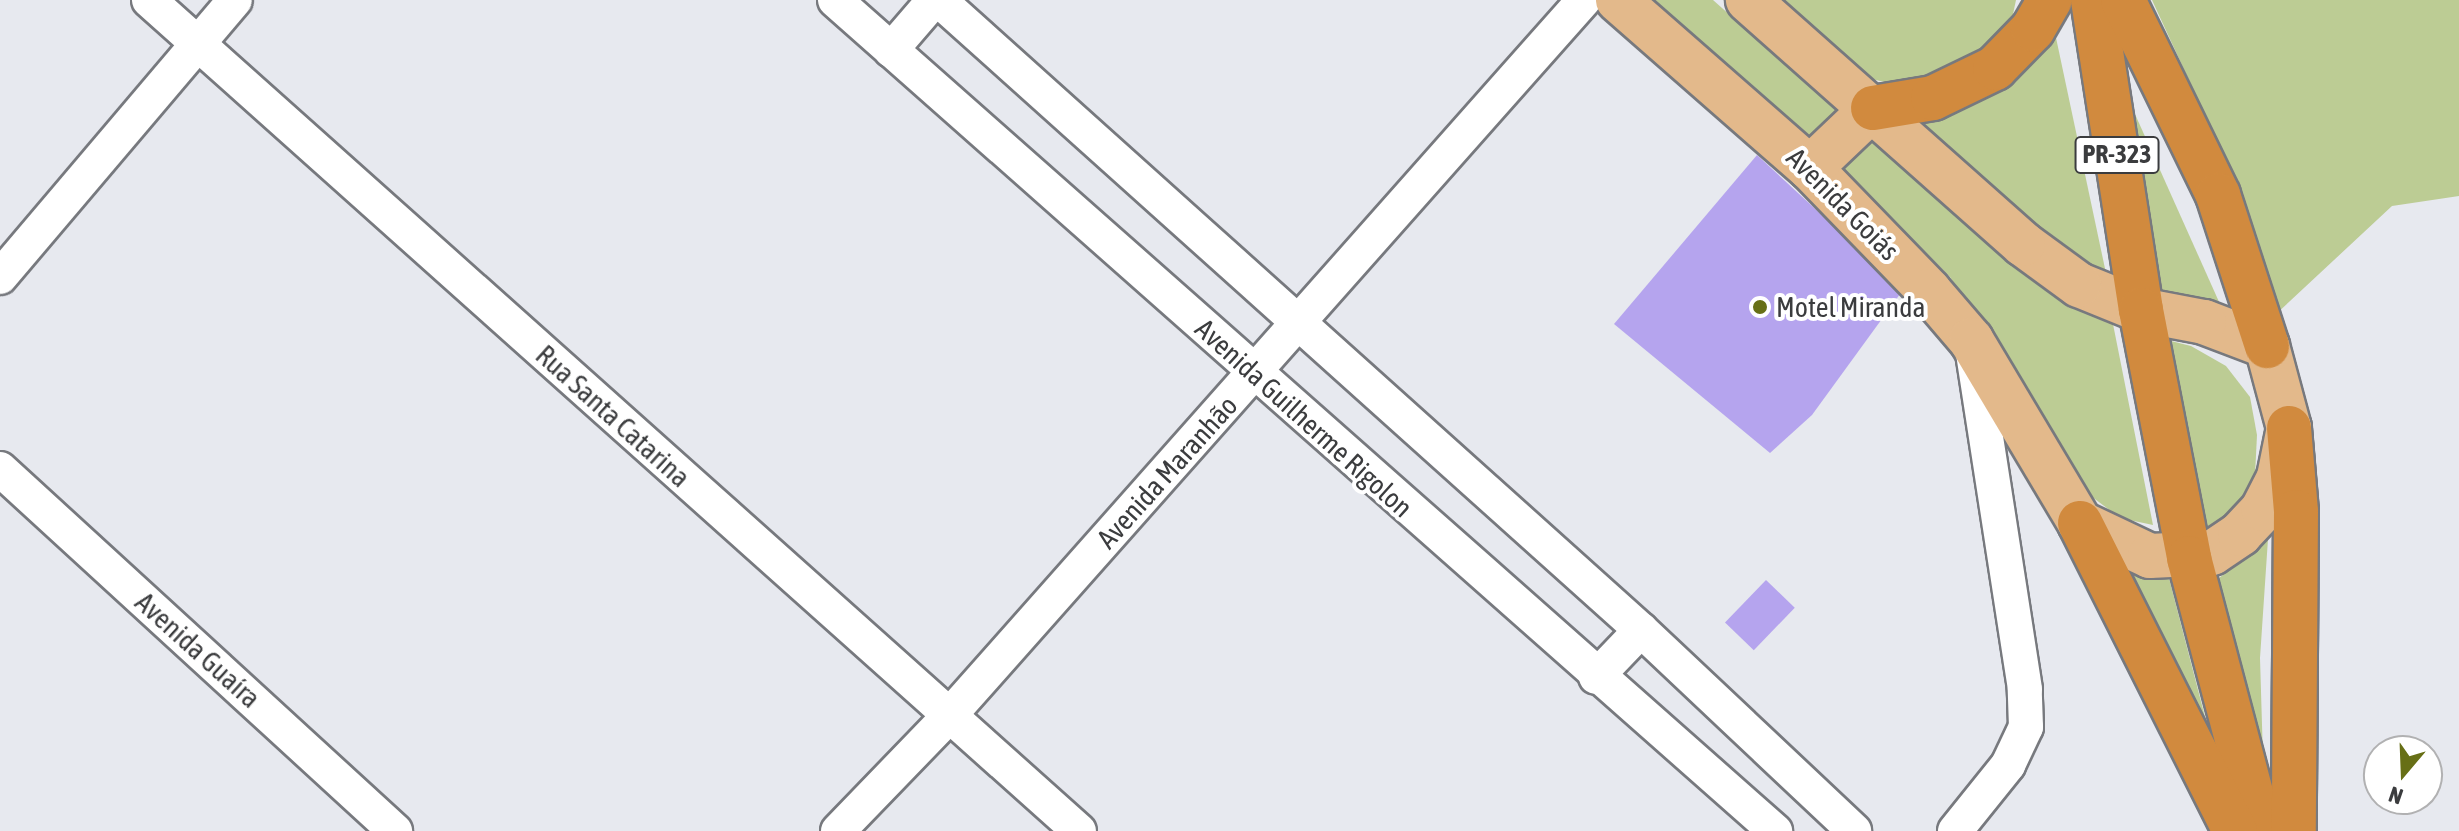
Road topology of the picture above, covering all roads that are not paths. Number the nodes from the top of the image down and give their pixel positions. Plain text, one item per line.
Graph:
1 (149, 0) edge
2 (235, 0) edge
3 (835, 0) edge
4 (936, 0) edge
5 (1584, 0) edge
6 (1618, 0) edge
7 (1748, 0) edge
8 (2050, 0) edge
9 (2093, 0) edge
10 (2123, 0) edge
11 (197, 43) junction
12 (891, 50) junction
13 (1873, 108) junction
14 (1810, 168) junction
15 (0, 277) edge
16 (2141, 310) junction
17 (1299, 319) junction
18 (1971, 340) junction
19 (2267, 346) junction
20 (1254, 374) junction
21 (2289, 428) junction
22 (0, 469) edge
23 (2080, 523) junction
24 (2189, 558) junction
25 (1641, 630) junction
26 (1596, 677) junction
27 (948, 717) junction
28 (395, 831) edge
29 (838, 831) edge
30 (1079, 831) edge
31 (1775, 831) edge
32 (1854, 831) edge
33 (1955, 831) edge
34 (2235, 831) edge
35 (2261, 831) edge
36 (2294, 831) edge

1 - 11 street, Rua Santa Catarina
2 - 11 street
3 - 12 street, Avenida Guilherme Rigolon
4 - 12 street
4 - 17 street
5 - 17 street, Avenida Maranhão
6 - 14 main road, Avenida Goiás
7 - 13 main road
8 - 13 highway
9 - 16 highway, PR-323
10 - 19 highway
11 - 15 street
11 - 27 street, Rua Santa Catarina
12 - 20 street, Avenida Guilherme Rigolon
13 - 14 main road
13 - 16 main road
14 - 18 main road, Avenida Goiás
16 - 19 main road
16 - 24 highway, PR-323
17 - 20 street, Avenida Maranhão
17 - 25 street
18 - 23 main road, Avenida Goiás
18 - 33 street
19 - 21 main road
20 - 26 street, Avenida Guilherme Rigolon
20 - 27 street, Avenida Maranhão
21 - 24 main road
21 - 36 highway
22 - 28 street, Avenida Guaíra
23 - 24 main road
23 - 34 highway
24 - 35 highway, PR-323
25 - 26 street
25 - 32 street
26 - 31 street, Avenida Guilherme Rigolon
27 - 29 street, Avenida Maranhão
27 - 30 street, Rua Santa Catarina

